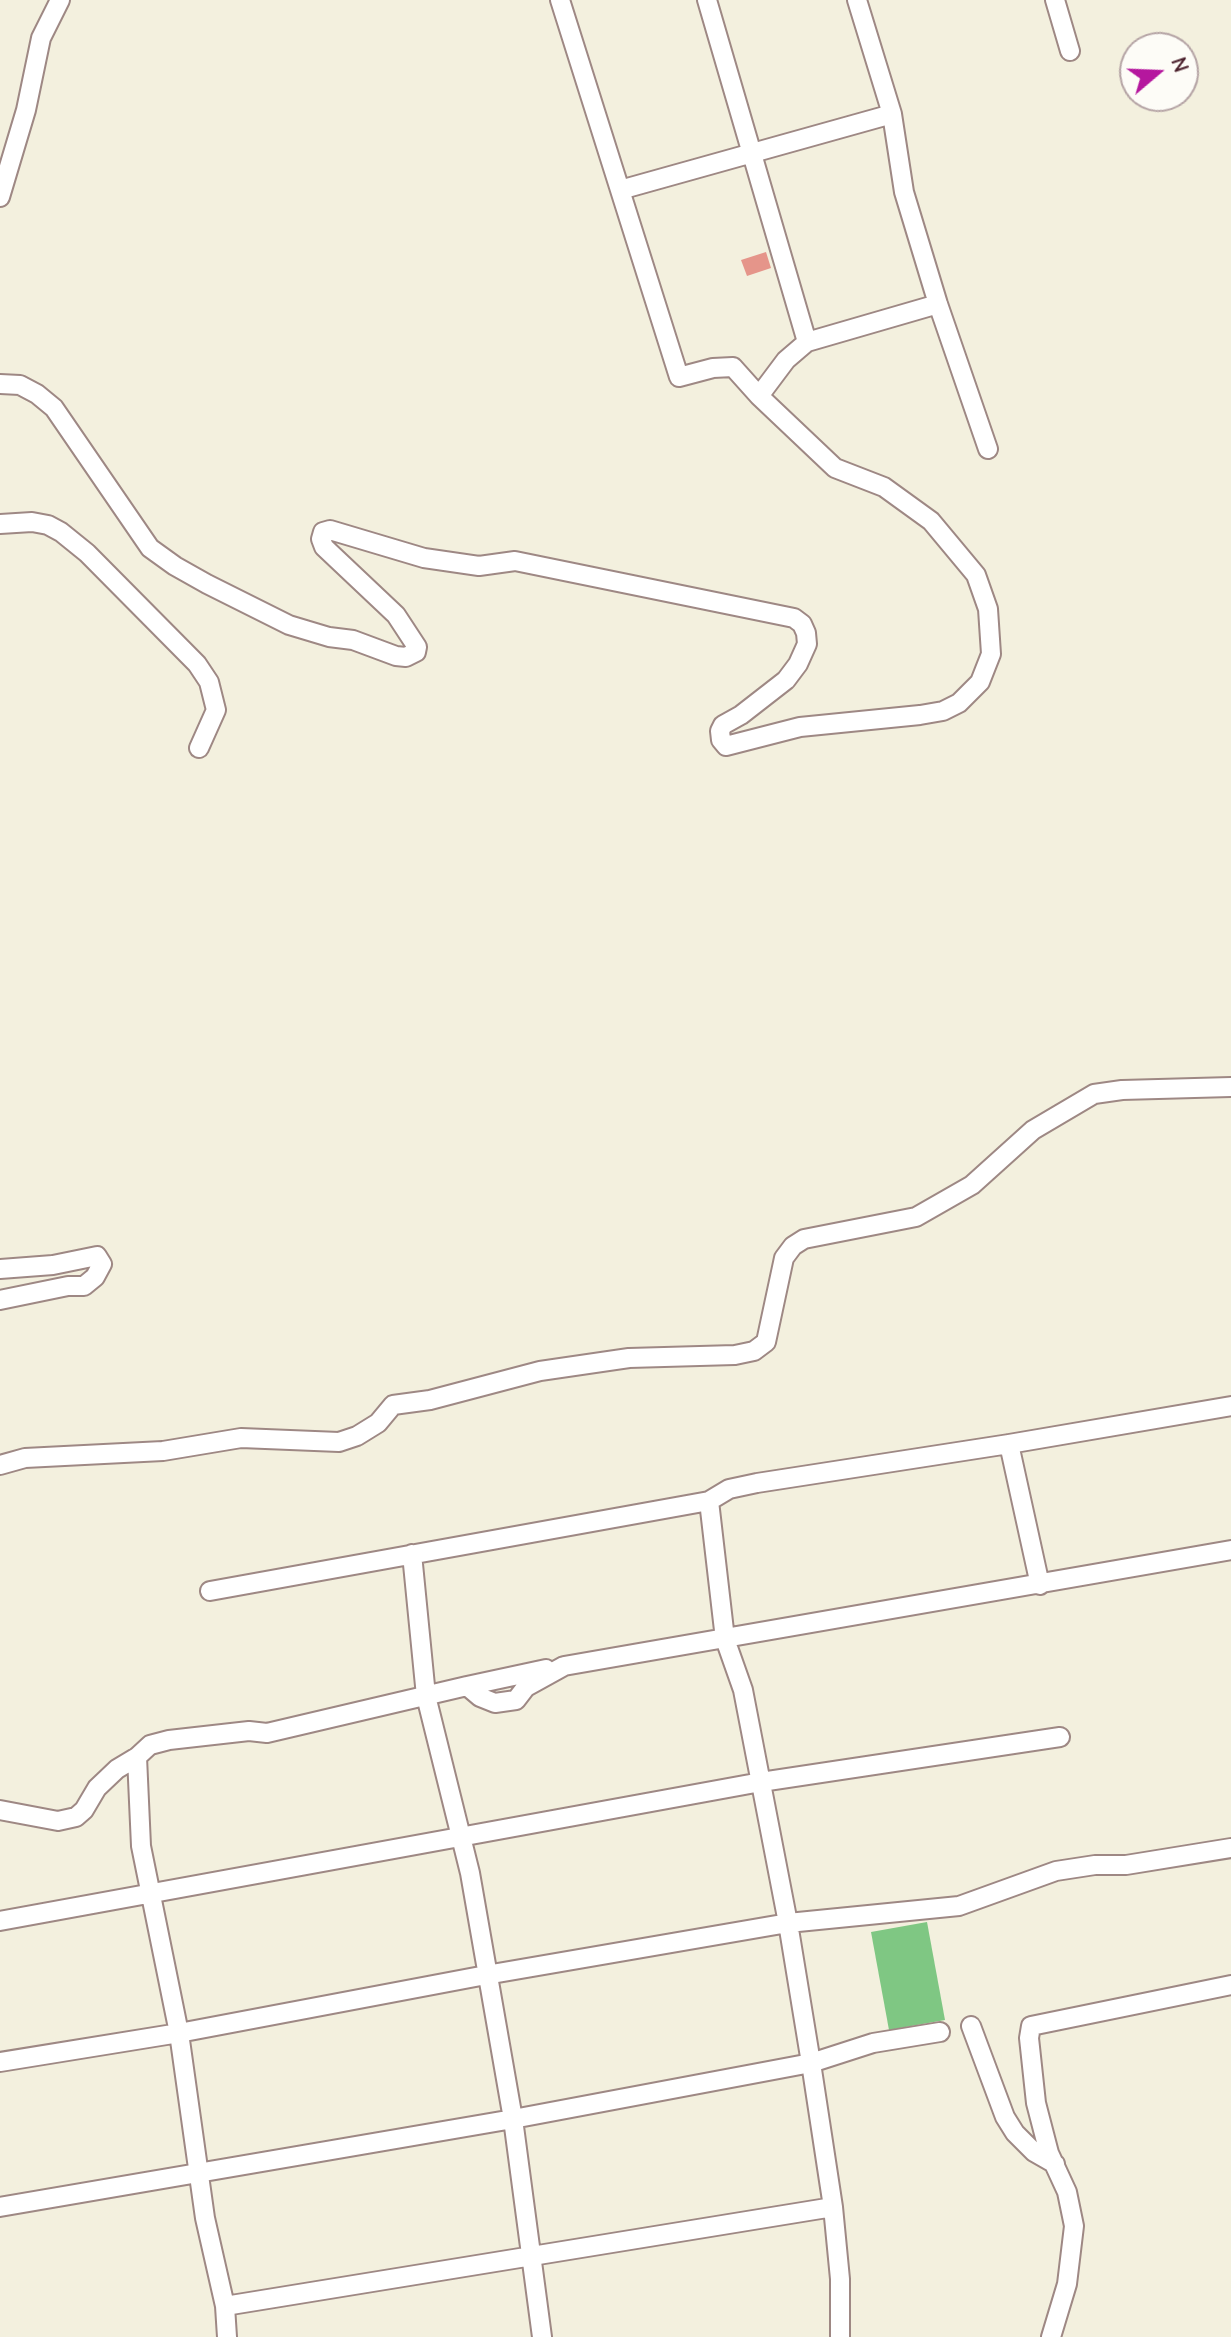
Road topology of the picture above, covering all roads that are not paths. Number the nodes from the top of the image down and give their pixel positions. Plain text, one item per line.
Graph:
1 (60, 0) edge
2 (560, 0) edge
3 (707, 0) edge
4 (857, 0) edge
5 (1055, 0) edge
6 (1070, 51) dead end
7 (892, 114) junction
8 (752, 154) junction
9 (620, 190) junction
10 (0, 197) edge
11 (938, 304) junction
12 (807, 342) junction
13 (0, 384) edge
14 (759, 396) junction
15 (988, 449) dead end
16 (0, 524) edge
17 (199, 748) dead end
18 (1231, 1087) edge
19 (0, 1269) edge
20 (0, 1300) edge
21 (1231, 1406) edge
22 (1009, 1444) junction
23 (0, 1465) edge
24 (709, 1501) junction
25 (1231, 1550) edge
26 (412, 1554) junction
27 (1040, 1585) junction
28 (210, 1591) dead end
29 (725, 1639) junction
30 (426, 1696) junction
31 (1060, 1737) dead end
32 (137, 1757) junction
33 (761, 1782) junction
34 (0, 1810) edge
35 (461, 1837) junction
36 (1231, 1851) edge
37 (150, 1896) junction
38 (0, 1921) edge
39 (788, 1923) junction
40 (486, 1975) junction
41 (1231, 1985) edge
42 (971, 2026) dead end
43 (940, 2032) dead end
44 (179, 2033) junction
45 (0, 2062) edge
46 (811, 2063) junction
47 (513, 2119) junction
48 (1055, 2164) junction
49 (200, 2175) junction
50 (0, 2207) edge
51 (833, 2207) junction
52 (530, 2255) junction
53 (225, 2306) junction
54 (227, 2337) edge
55 (542, 2337) edge
56 (840, 2337) edge
57 (1051, 2337) edge

1 - 10 street
2 - 9 street
3 - 8 street
4 - 7 street
5 - 6 street
7 - 8 street
7 - 11 street
8 - 9 street
8 - 12 street
9 - 14 street
11 - 12 street
11 - 15 street
12 - 14 street
13 - 14 street
16 - 17 street
18 - 23 street
19 - 20 street
21 - 22 street
22 - 24 street
22 - 27 street
24 - 26 street
24 - 29 street
25 - 27 street
26 - 28 street
26 - 30 street
27 - 29 street
29 - 30 street
29 - 33 street
30 - 32 street
30 - 35 street
31 - 33 street
32 - 34 street
32 - 37 street
33 - 35 street
33 - 39 street
35 - 37 street
35 - 40 street
36 - 39 street
37 - 38 street
37 - 44 street
39 - 40 street
39 - 46 street
40 - 44 street
40 - 47 street
41 - 48 street
42 - 48 street
43 - 46 street
44 - 45 street
44 - 49 street
46 - 47 street
46 - 51 street
47 - 49 street
47 - 52 street
48 - 57 street
49 - 50 street
49 - 53 street
51 - 52 street
51 - 56 street
52 - 53 street
52 - 55 street
53 - 54 street

